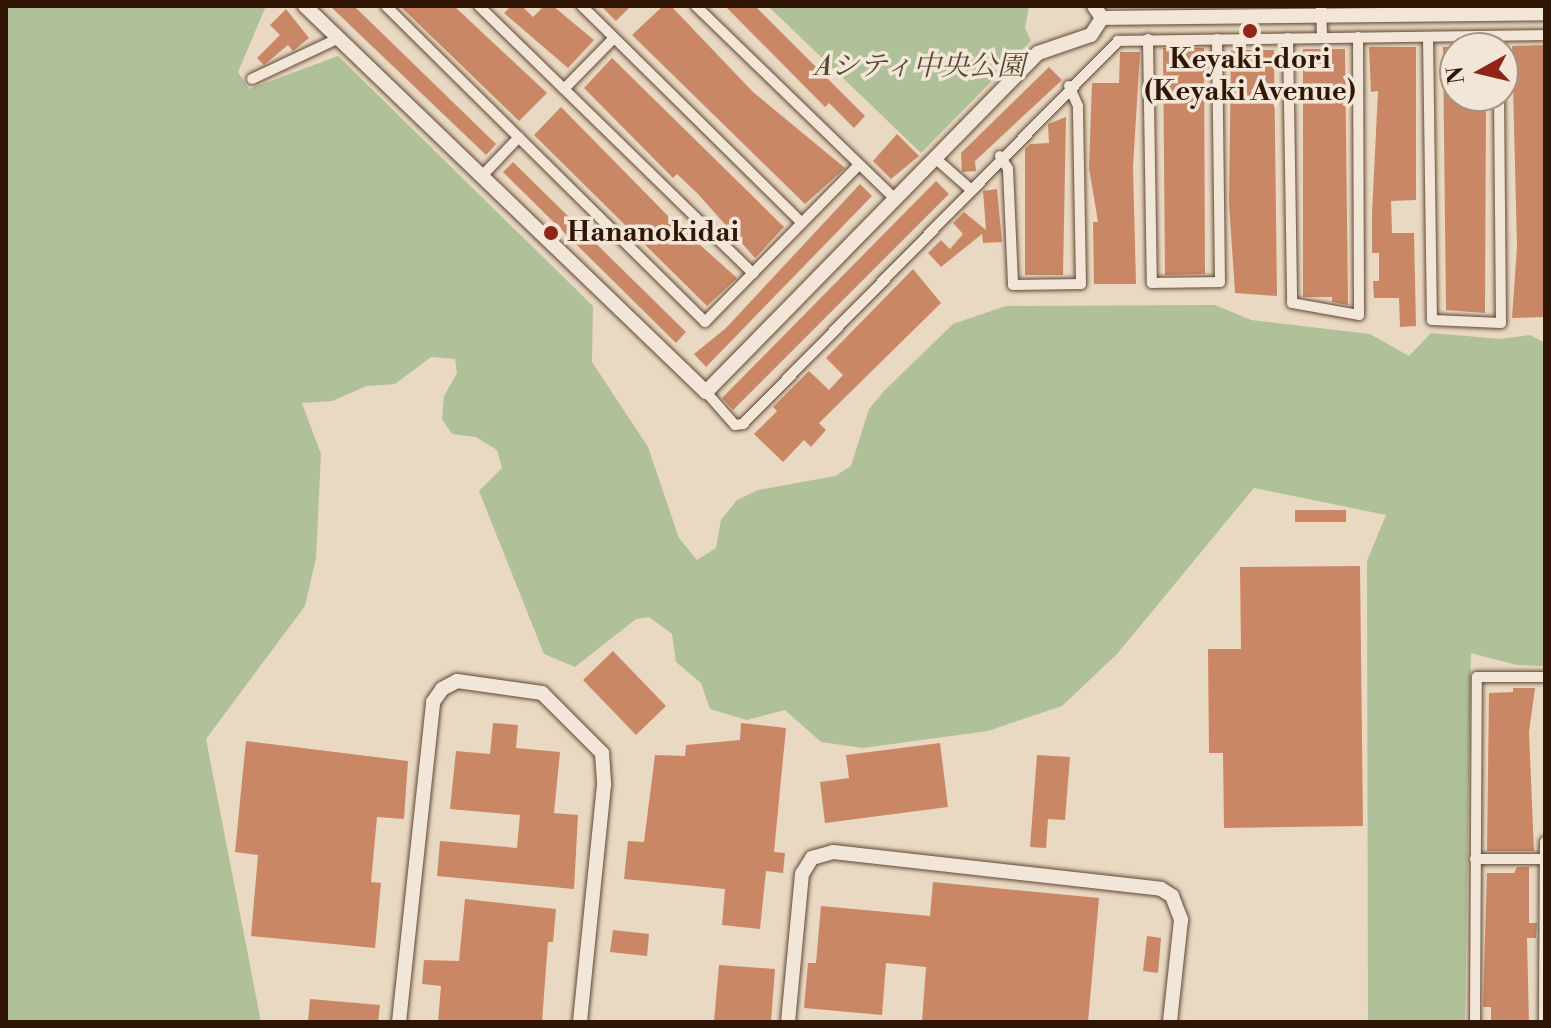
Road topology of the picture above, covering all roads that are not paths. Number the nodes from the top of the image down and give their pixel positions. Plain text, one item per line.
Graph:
1 (305, 6) edge
2 (386, 6) edge
3 (479, 6) edge
4 (582, 6) edge
5 (696, 6) edge
6 (1322, 11) edge
7 (1098, 12) edge
8 (1545, 13) edge
9 (1545, 35) edge
10 (1519, 36) edge
11 (1358, 37) junction
12 (1428, 37) junction
13 (1439, 37) edge
14 (339, 38) junction
15 (614, 38) junction
16 (1288, 38) junction
17 (1322, 38) junction
18 (1148, 39) junction
19 (1217, 39) junction
20 (252, 79) dead end
21 (1069, 86) junction
22 (564, 89) junction
23 (1499, 112) edge
24 (519, 137) junction
25 (1000, 156) junction
26 (935, 158) junction
27 (859, 165) junction
28 (481, 177) junction
29 (969, 188) junction
30 (895, 199) junction
31 (802, 223) junction
32 (753, 273) junction
33 (706, 392) junction
34 (1545, 677) edge
35 (1545, 842) edge
36 (1475, 859) junction
37 (1545, 859) edge
38 (399, 1022) edge
39 (580, 1022) edge
40 (788, 1022) edge
41 (1170, 1022) edge
42 (1475, 1022) edge
43 (1544, 1022) edge

1 - 14 street
2 - 24 street
3 - 22 street
4 - 15 street
5 - 27 street
6 - 7 street
6 - 8 street
6 - 17 street
7 - 26 street
9 - 10 street
11 - 12 street
11 - 16 street
11 - 17 street
12 - 13 street
12 - 23 street
14 - 20 street
14 - 28 street
15 - 22 street
15 - 31 street
16 - 17 street
16 - 19 street
18 - 19 street
18 - 19 street
18 - 21 street
21 - 25 street
21 - 25 street
22 - 32 street
24 - 28 street
24 - 32 street
25 - 29 street
26 - 29 street
26 - 30 street
27 - 30 street
27 - 31 street
28 - 33 street
29 - 33 street
30 - 33 street
31 - 32 street
34 - 36 street
35 - 37 street
36 - 37 street
36 - 42 street
37 - 43 street
38 - 39 street
40 - 41 street

